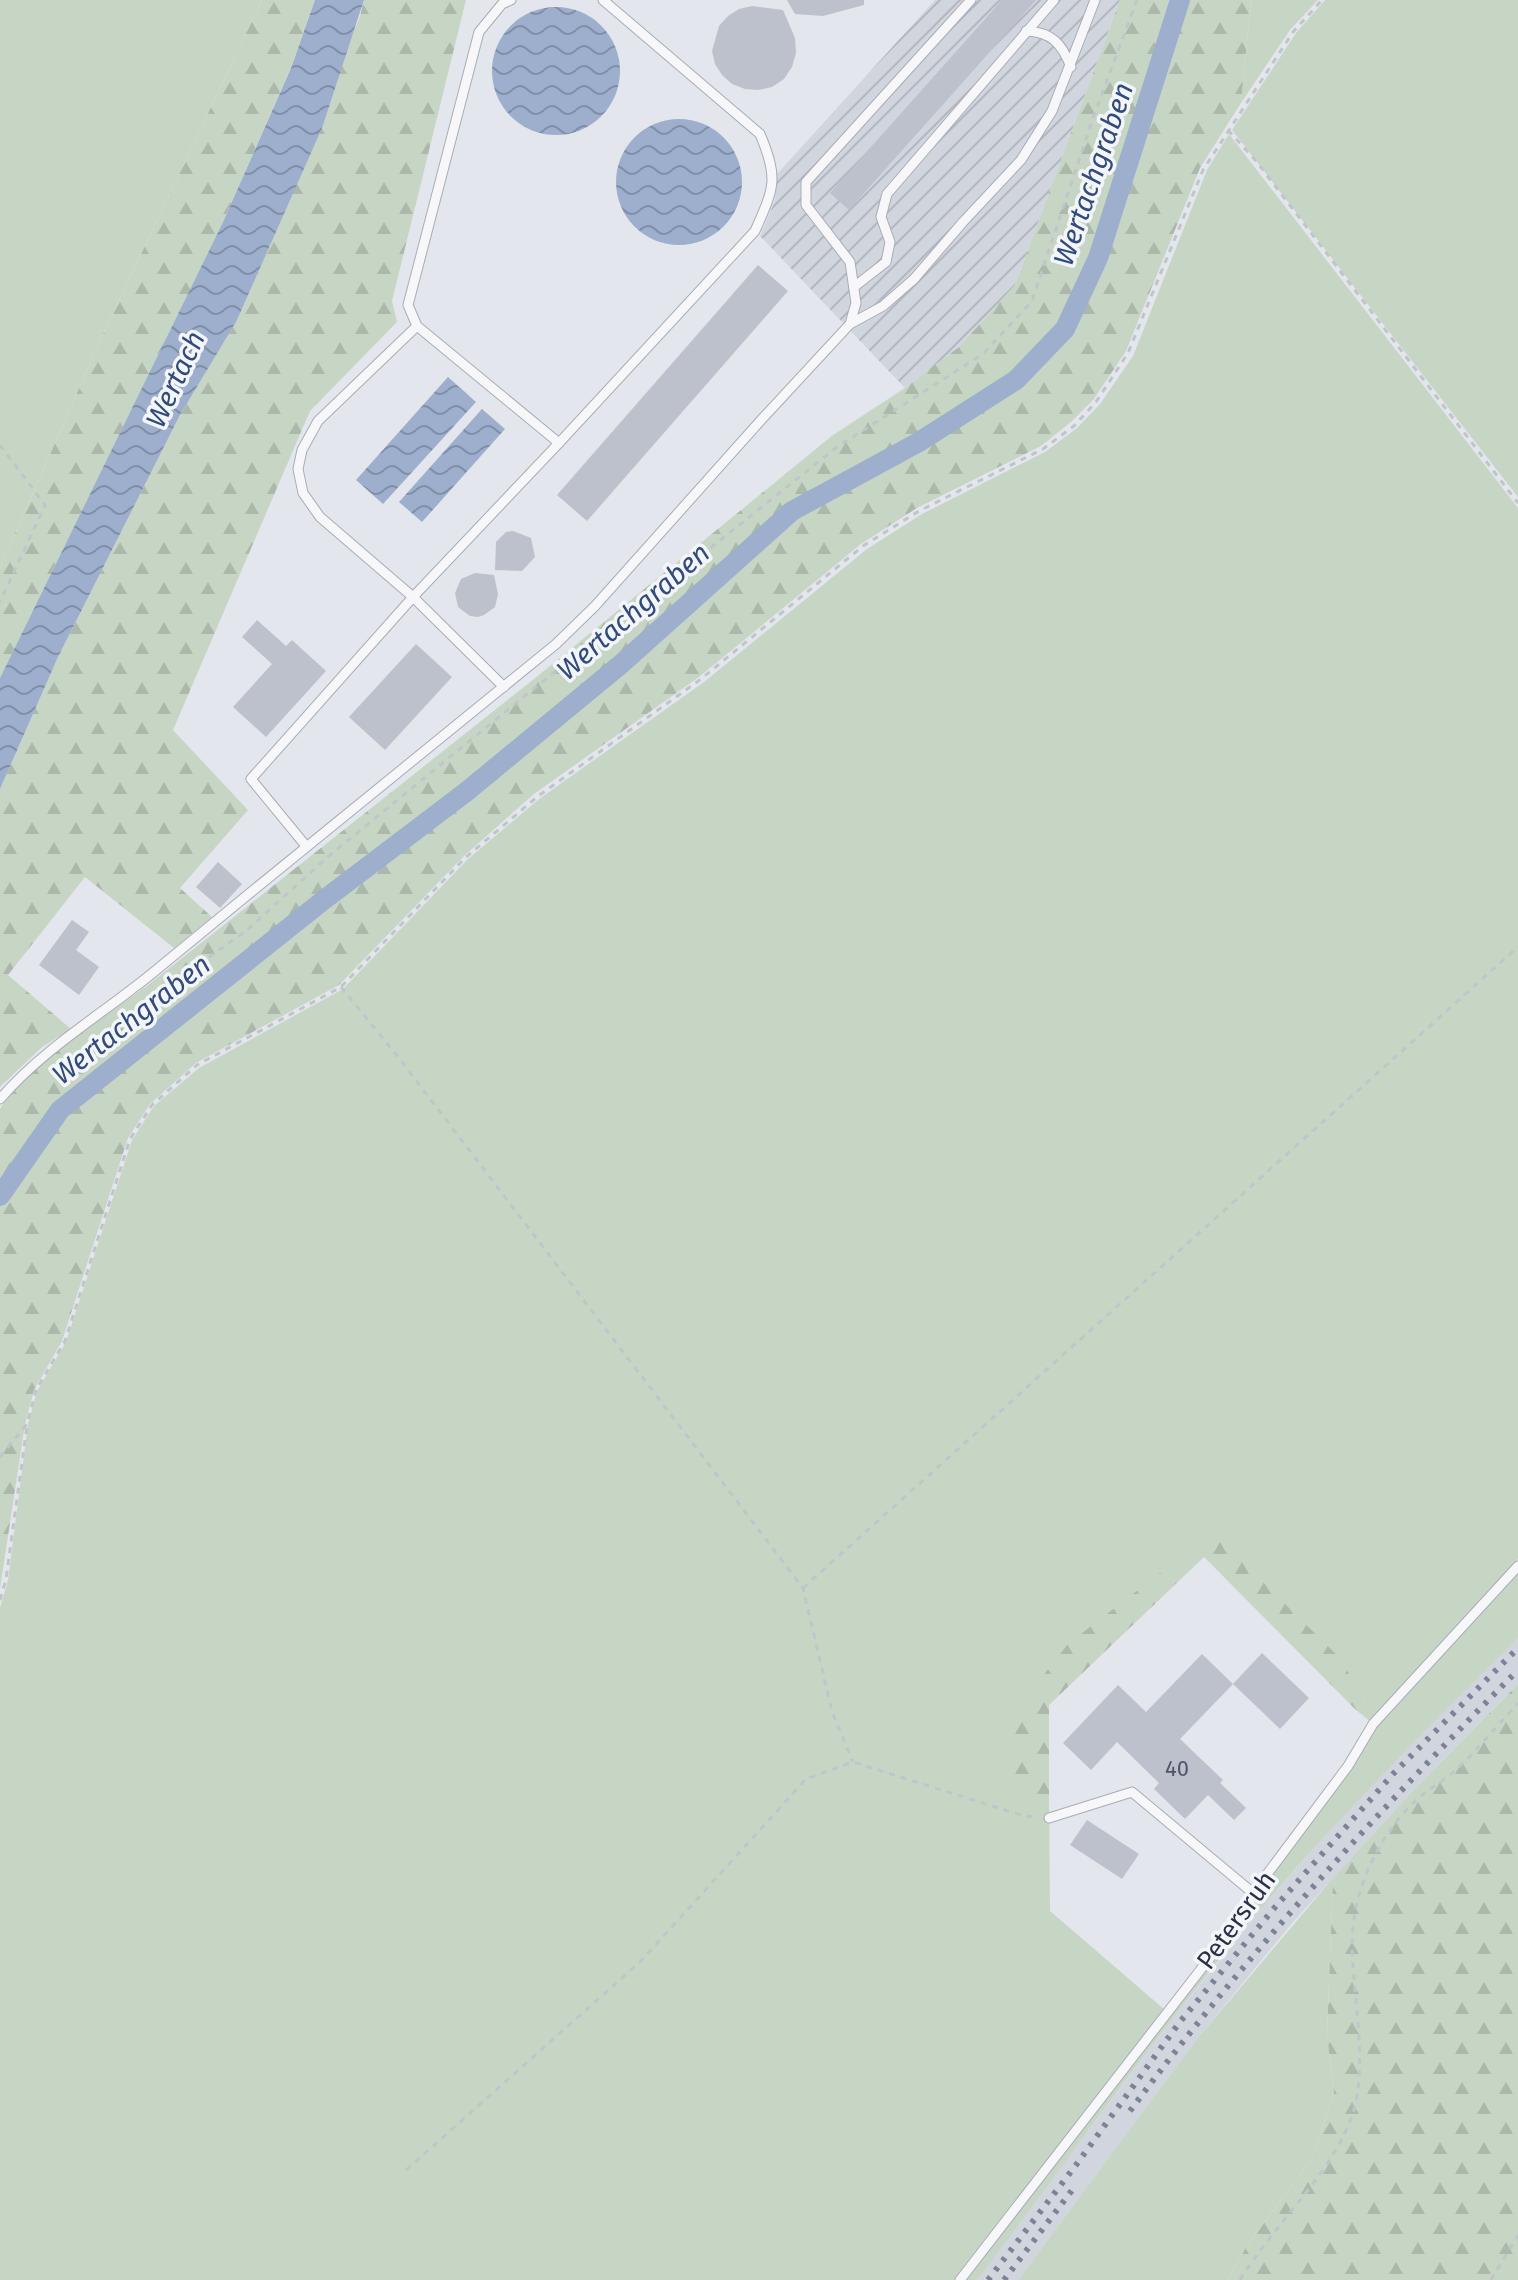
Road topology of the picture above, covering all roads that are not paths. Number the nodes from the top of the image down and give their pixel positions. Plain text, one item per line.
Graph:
1 (511, 0) edge
2 (603, 0) edge
3 (971, 0) edge
4 (1054, 0) edge
5 (1095, 0) edge
6 (1026, 31) junction
7 (1071, 67) junction
8 (854, 287) junction
9 (850, 324) junction
10 (417, 326) junction
11 (559, 443) junction
12 (413, 597) junction
13 (504, 687) junction
14 (306, 846) junction
15 (0, 1099) edge
16 (1518, 1566) edge
17 (1049, 1818) road end
18 (1253, 1893) junction
19 (960, 2280) edge

1 - 10 lane
2 - 11 lane
3 - 8 lane
4 - 6 lane
5 - 7 lane
6 - 7 lane
6 - 8 lane
7 - 9 lane
8 - 9 lane
9 - 13 lane
10 - 11 lane
10 - 12 lane
11 - 12 lane
12 - 13 lane
12 - 14 lane
13 - 14 lane
14 - 15 lane
16 - 18 lane, Petersruh
17 - 18 lane
18 - 19 lane, Petersruh

